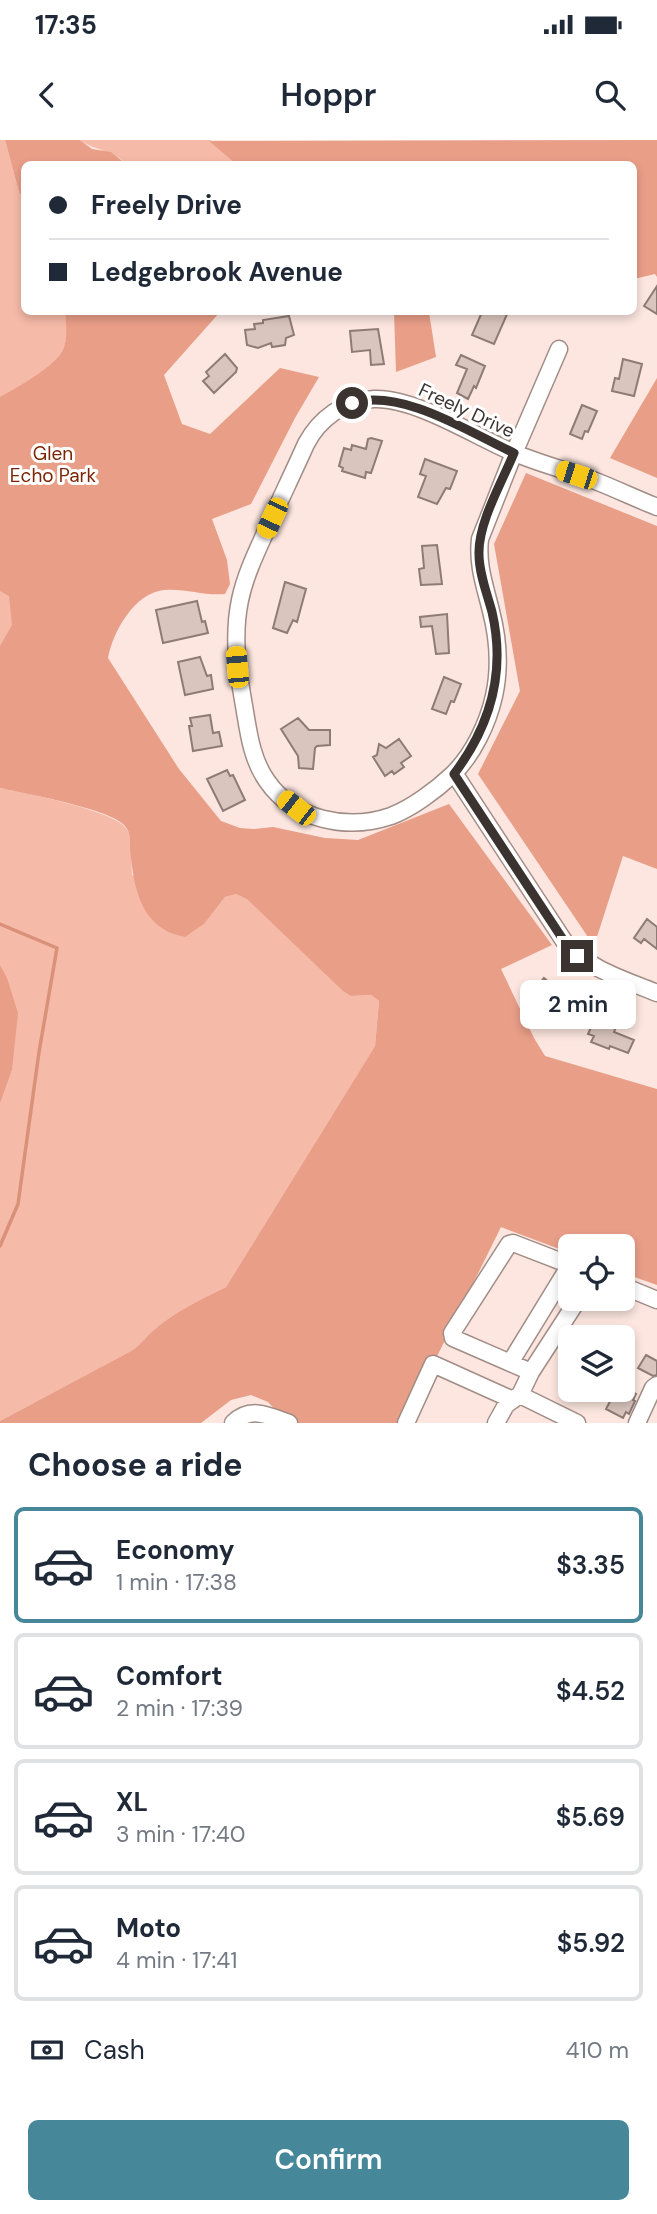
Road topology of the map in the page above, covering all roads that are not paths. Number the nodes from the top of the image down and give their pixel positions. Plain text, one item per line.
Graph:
1 (559, 349) dead end
2 (514, 453) junction
3 (657, 507) edge
4 (454, 774) junction
5 (657, 993) edge
6 (558, 1260) edge
7 (558, 1285) edge
8 (635, 1291) edge
9 (657, 1300) edge
10 (571, 1311) edge
11 (510, 1363) junction
12 (531, 1372) junction
13 (657, 1385) edge
14 (517, 1397) junction
15 (233, 1423) edge
16 (289, 1423) edge
17 (406, 1423) edge
18 (496, 1423) edge
19 (578, 1423) edge
20 (637, 1423) edge

1 - 2 street
2 - 3 street
2 - 4 street, Freely Drive
2 - 4 street, Freely Drive
4 - 5 street
6 - 11 street
7 - 11 street
8 - 9 street
10 - 12 street
11 - 12 street
12 - 14 street
13 - 20 street
14 - 17 street
14 - 18 street
14 - 19 street
15 - 16 street

